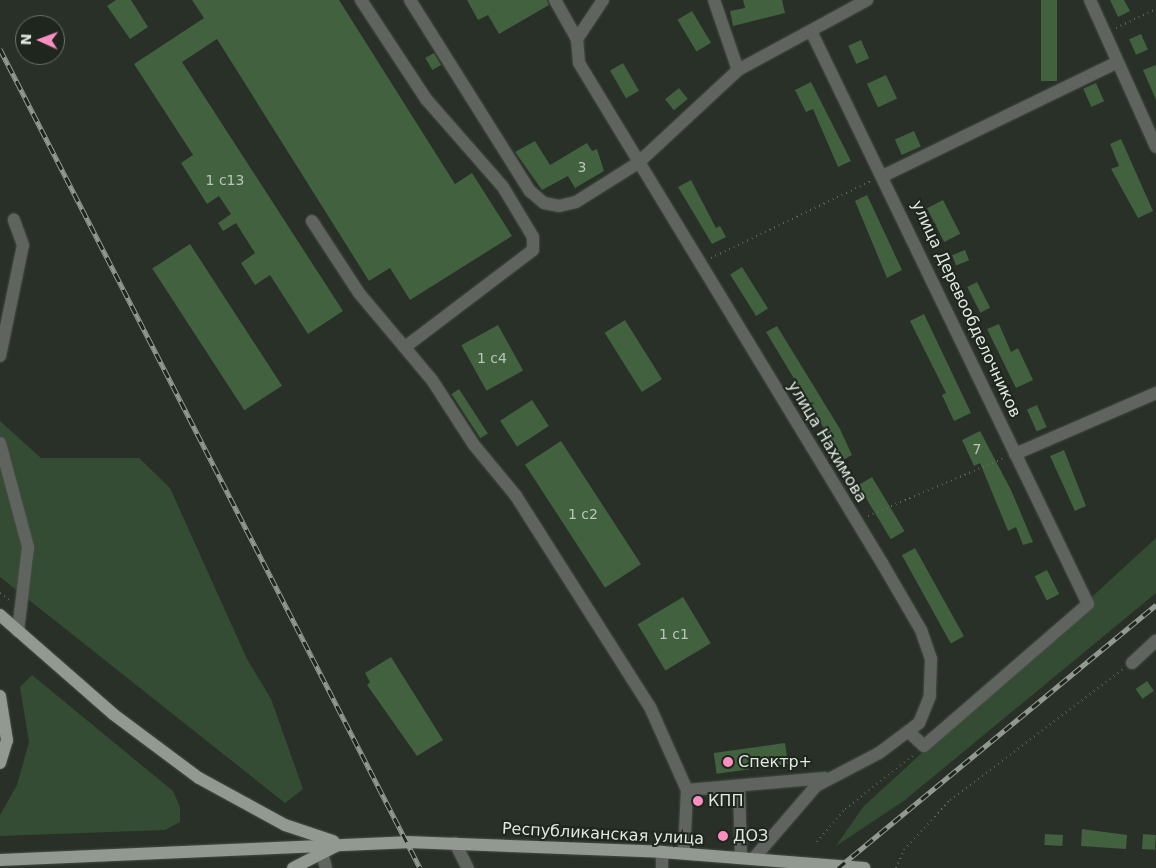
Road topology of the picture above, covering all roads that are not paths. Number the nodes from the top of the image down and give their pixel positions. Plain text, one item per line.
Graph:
1 (361, 0) edge
2 (410, 0) edge
3 (555, 0) edge
4 (603, 0) edge
5 (714, 0) edge
6 (867, 0) edge
7 (1090, 0) edge
8 (811, 30) junction
9 (577, 39) junction
10 (1116, 63) junction
11 (738, 70) junction
12 (1156, 147) edge
13 (638, 163) junction
14 (885, 175) junction
15 (14, 220) dead end
16 (312, 220) dead end
17 (405, 347) junction
18 (0, 356) edge
19 (1156, 393) edge
20 (0, 443) edge
21 (1016, 454) junction
22 (0, 615) edge
23 (18, 631) junction
24 (1156, 641) edge
25 (1132, 662) road end
26 (0, 696) edge
27 (910, 733) junction
28 (0, 762) edge
29 (829, 776) junction
30 (739, 786) junction
31 (687, 790) junction
32 (455, 843) junction
33 (340, 844) junction
34 (662, 852) junction
35 (322, 853) junction
36 (684, 853) junction
37 (748, 857) junction
38 (0, 860) edge
39 (293, 868) edge
40 (326, 868) edge
41 (468, 868) edge
42 (662, 868) edge
43 (864, 868) edge

1 - 17 street
2 - 13 street
3 - 9 street
4 - 9 street
5 - 11 street
6 - 8 street
7 - 10 street
8 - 11 street
8 - 14 street, улица Деревообделочников
9 - 13 street, улица Нахимова
10 - 12 street
10 - 14 street
11 - 13 street
13 - 27 street, улица Нахимова
14 - 21 street, улица Деревообделочников
15 - 18 street
16 - 17 street
17 - 31 street
19 - 21 street
20 - 23 street
21 - 27 street, улица Деревообделочников
22 - 23 main road
23 - 33 main road
24 - 25 street
26 - 28 main road
27 - 29 street, улица Нахимова
29 - 30 street
29 - 37 street, улица Нахимова
30 - 31 street
30 - 37 street
31 - 36 street
32 - 33 main road, Республиканская улица
32 - 34 main road, Республиканская улица
32 - 41 street
33 - 35 main road
33 - 38 main road, Республиканская улица
34 - 36 main road, Республиканская улица
34 - 42 street
35 - 39 main road
35 - 40 street
36 - 37 main road, Республиканская улица
37 - 43 main road, Республиканская улица

